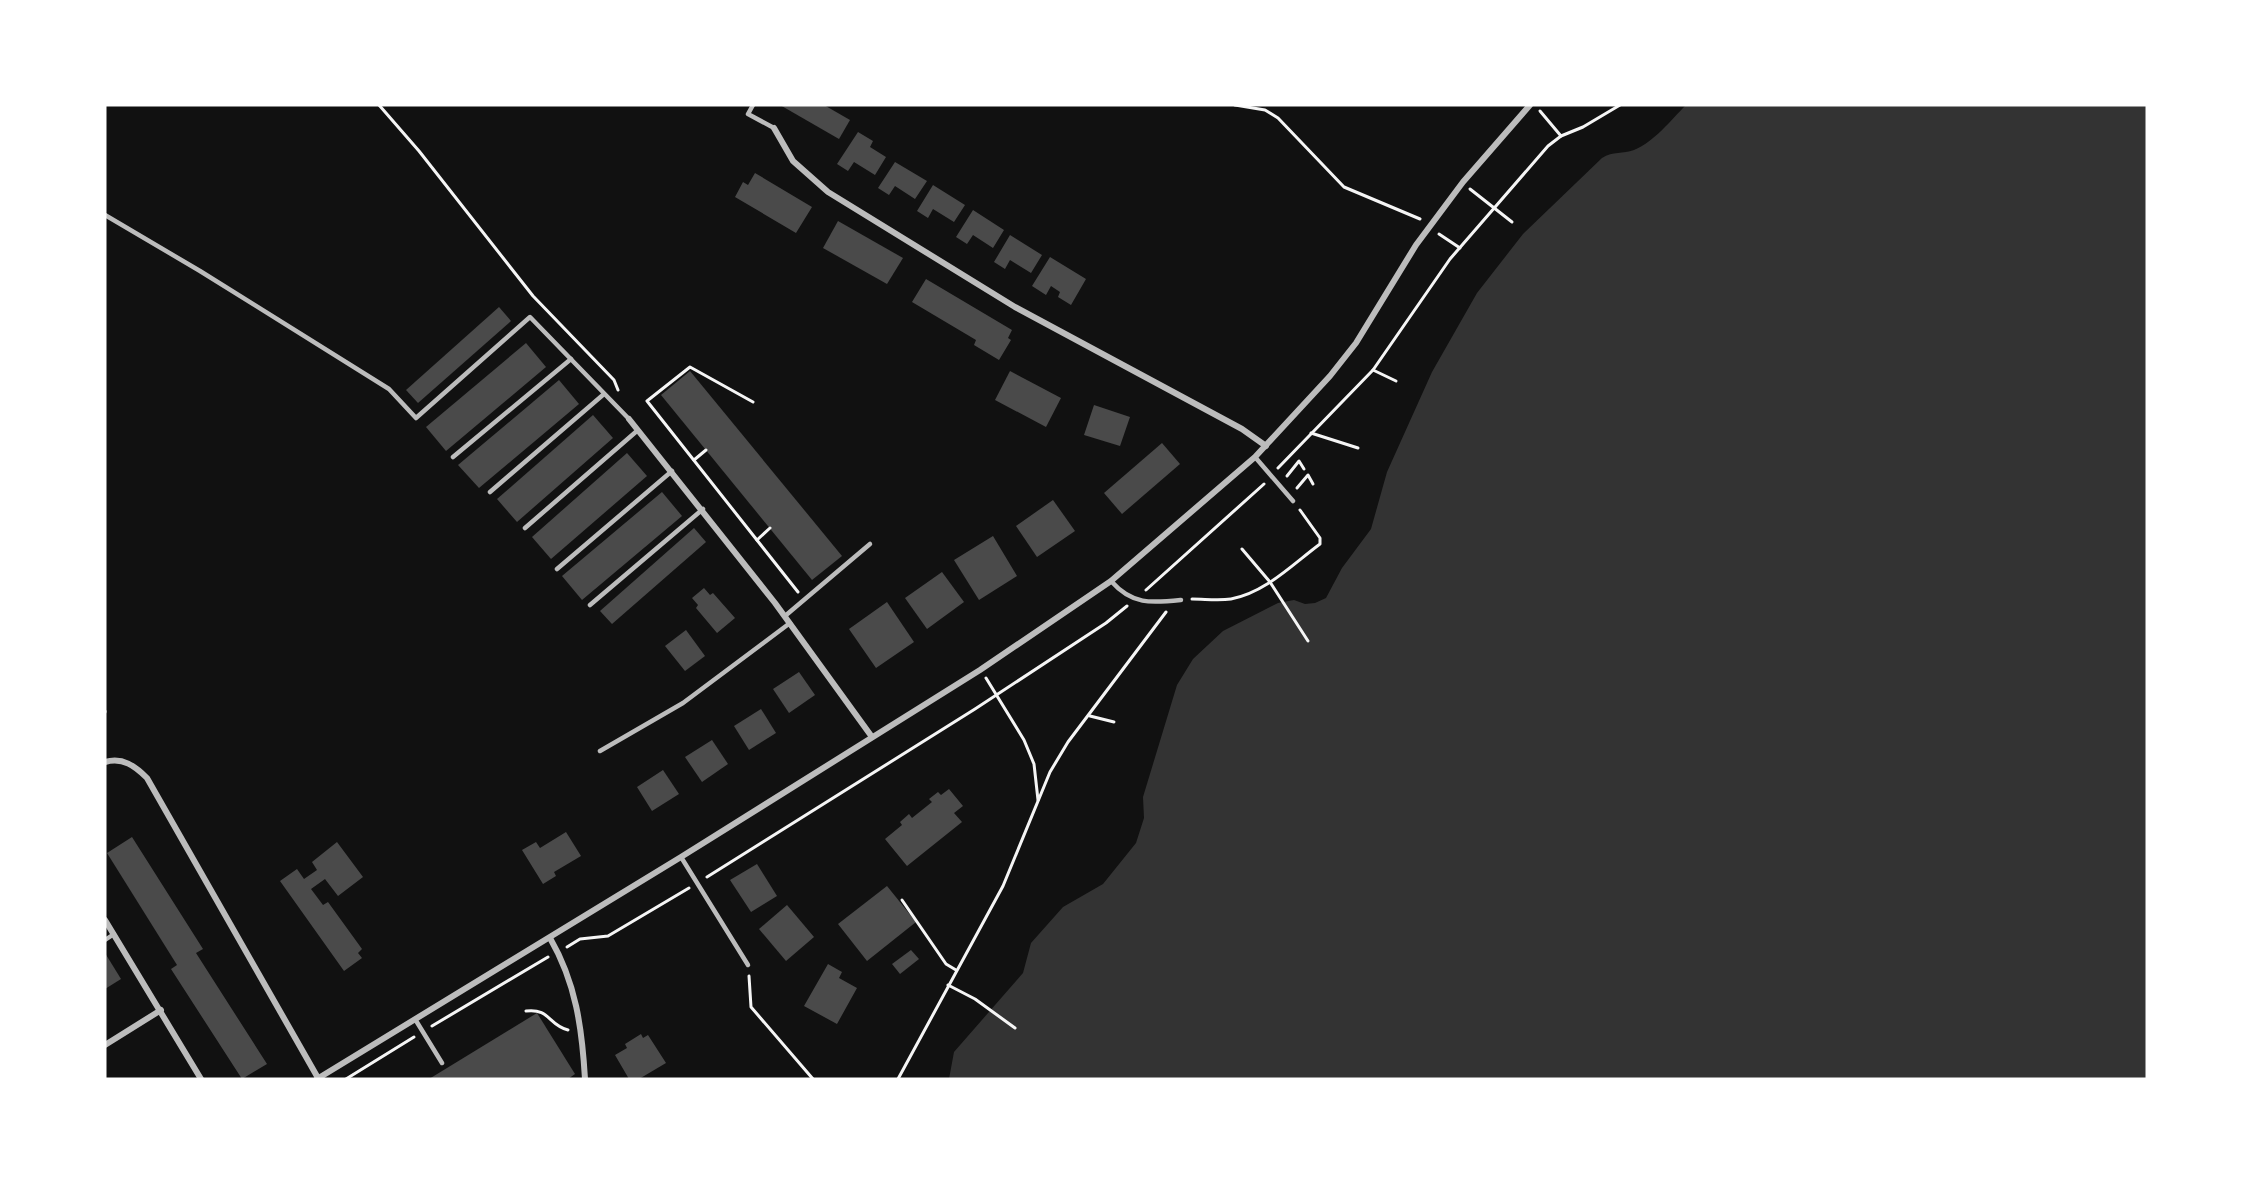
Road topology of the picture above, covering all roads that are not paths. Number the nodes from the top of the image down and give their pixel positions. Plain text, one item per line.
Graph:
1 (753, 105) edge
2 (1530, 105) edge
3 (774, 128) joint
4 (105, 215) edge
5 (571, 359) junction
6 (604, 394) junction
7 (629, 419) joint
8 (638, 430) junction
9 (1266, 446) junction
10 (453, 457) dead end
11 (1255, 457) junction
12 (672, 471) junction
13 (490, 492) dead end
14 (1291, 499) road end
15 (703, 509) junction
16 (525, 528) dead end
17 (870, 544) dead end
18 (557, 569) dead end
19 (1111, 581) junction
20 (1181, 600) road end
21 (590, 605) dead end
22 (785, 616) junction
23 (790, 622) junction
24 (872, 737) junction
25 (600, 751) dead end
26 (105, 762) edge
27 (681, 857) junction
28 (105, 920) edge
29 (114, 934) junction
30 (550, 938) junction
31 (105, 940) edge
32 (748, 965) road end
33 (161, 1010) junction
34 (415, 1019) junction
35 (105, 1045) edge
36 (442, 1063) dead end
37 (317, 1078) edge
38 (201, 1079) edge
39 (585, 1079) edge

1 - 3 lane
2 - 9 street
3 - 9 street
4 - 5 lane
5 - 6 lane
5 - 10 lane
6 - 7 lane
6 - 13 lane
7 - 8 street
8 - 12 street
8 - 16 lane
9 - 11 street
11 - 14 lane
11 - 19 street
12 - 15 street
12 - 18 lane
15 - 21 lane
15 - 22 street
17 - 22 lane
19 - 20 lane
19 - 24 street
22 - 23 street
23 - 24 street
23 - 25 lane
24 - 27 street
26 - 37 street
27 - 30 street
27 - 32 lane
28 - 29 street
29 - 31 lane
29 - 33 street
30 - 34 street
30 - 39 street
33 - 35 street
33 - 38 street
34 - 36 lane
34 - 37 street

